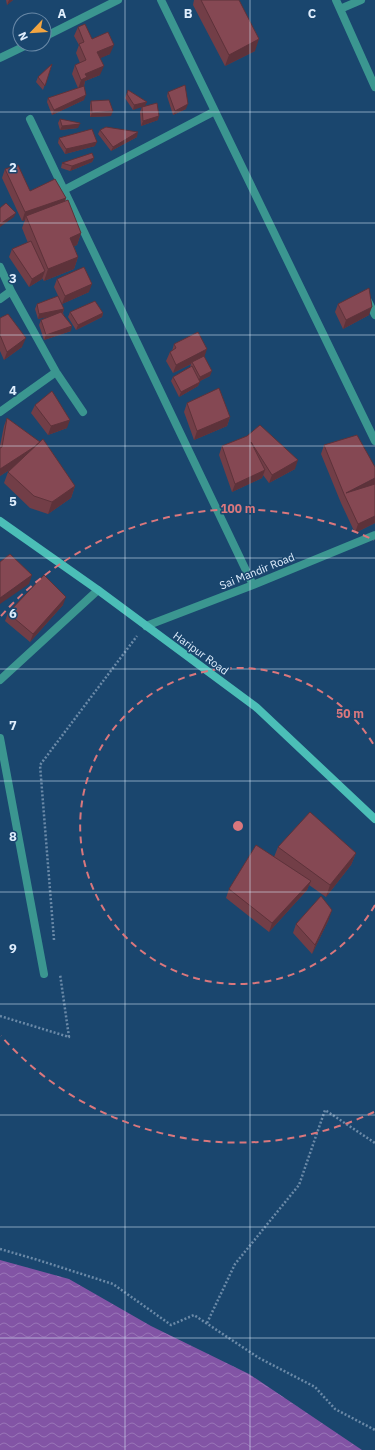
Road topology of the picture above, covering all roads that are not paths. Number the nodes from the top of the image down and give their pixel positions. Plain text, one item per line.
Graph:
1 (118, 0) edge
2 (161, 0) edge
3 (336, 0) edge
4 (361, 0) edge
5 (340, 9) junction
6 (52, 33) edge
7 (12, 52) edge
8 (0, 58) edge
9 (375, 87) edge
10 (215, 111) junction
11 (30, 119) dead end
12 (64, 190) junction
13 (0, 267) edge
14 (11, 291) junction
15 (366, 297) edge
16 (0, 299) edge
17 (375, 315) edge
18 (56, 372) junction
19 (0, 412) edge
20 (83, 412) dead end
21 (375, 441) edge
22 (0, 521) edge
23 (375, 535) edge
24 (253, 585) junction
25 (98, 590) junction
26 (146, 626) junction
27 (0, 680) edge
28 (0, 738) edge
29 (375, 819) edge
30 (44, 974) dead end

1 - 6 street
2 - 10 street
3 - 5 street
4 - 5 street
5 - 9 street
7 - 8 street
10 - 12 street
10 - 21 street
11 - 12 street
12 - 24 street
13 - 14 street
14 - 16 street
14 - 18 street
15 - 17 street
18 - 19 street
18 - 20 street
22 - 25 street, Haripur Road
23 - 24 street, Sai Mandir Road
24 - 26 street, Sai Mandir Road
25 - 26 street, Haripur Road
25 - 27 street
26 - 29 street, Haripur Road
28 - 30 street

